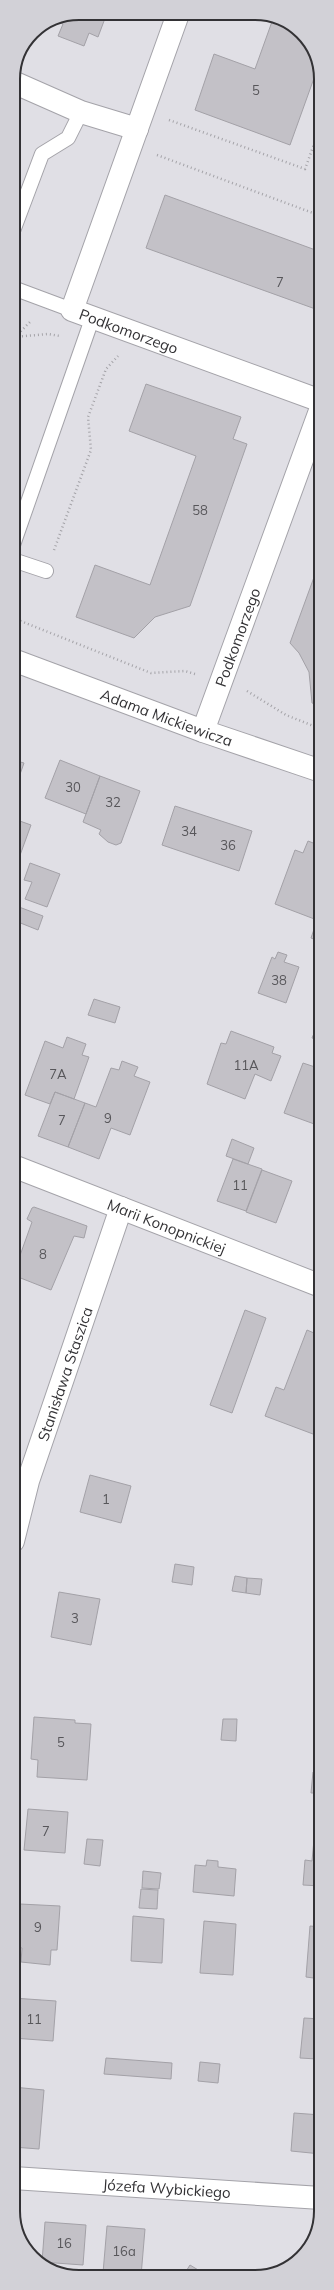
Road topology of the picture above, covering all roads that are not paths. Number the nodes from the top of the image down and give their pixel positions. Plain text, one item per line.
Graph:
1 (176, 20) edge
2 (20, 85) edge
3 (81, 112) junction
4 (133, 137) junction
5 (20, 212) edge
6 (20, 291) edge
7 (72, 310) junction
8 (92, 319) junction
9 (314, 398) edge
10 (314, 427) edge
11 (20, 525) edge
12 (20, 562) edge
13 (46, 571) road end
14 (20, 663) edge
15 (203, 730) junction
16 (314, 769) edge
17 (20, 1169) edge
18 (121, 1208) junction
19 (314, 1283) edge
20 (20, 1513) edge
21 (20, 2178) edge
22 (314, 2198) edge

1 - 4 street, Podkomorzego
2 - 3 street
3 - 4 street
3 - 5 lane
4 - 7 street, Podkomorzego
6 - 7 lane
7 - 8 street, Podkomorzego
8 - 9 street, Podkomorzego
8 - 11 lane
10 - 15 street, Podkomorzego
12 - 13 lane
14 - 15 street, Adama Mickiewicza
15 - 16 street, Adama Mickiewicza
17 - 18 street, Marii Konopnickiej
18 - 19 street, Marii Konopnickiej
18 - 20 street, Stanisława Staszica
21 - 22 street, Józefa Wybickiego

